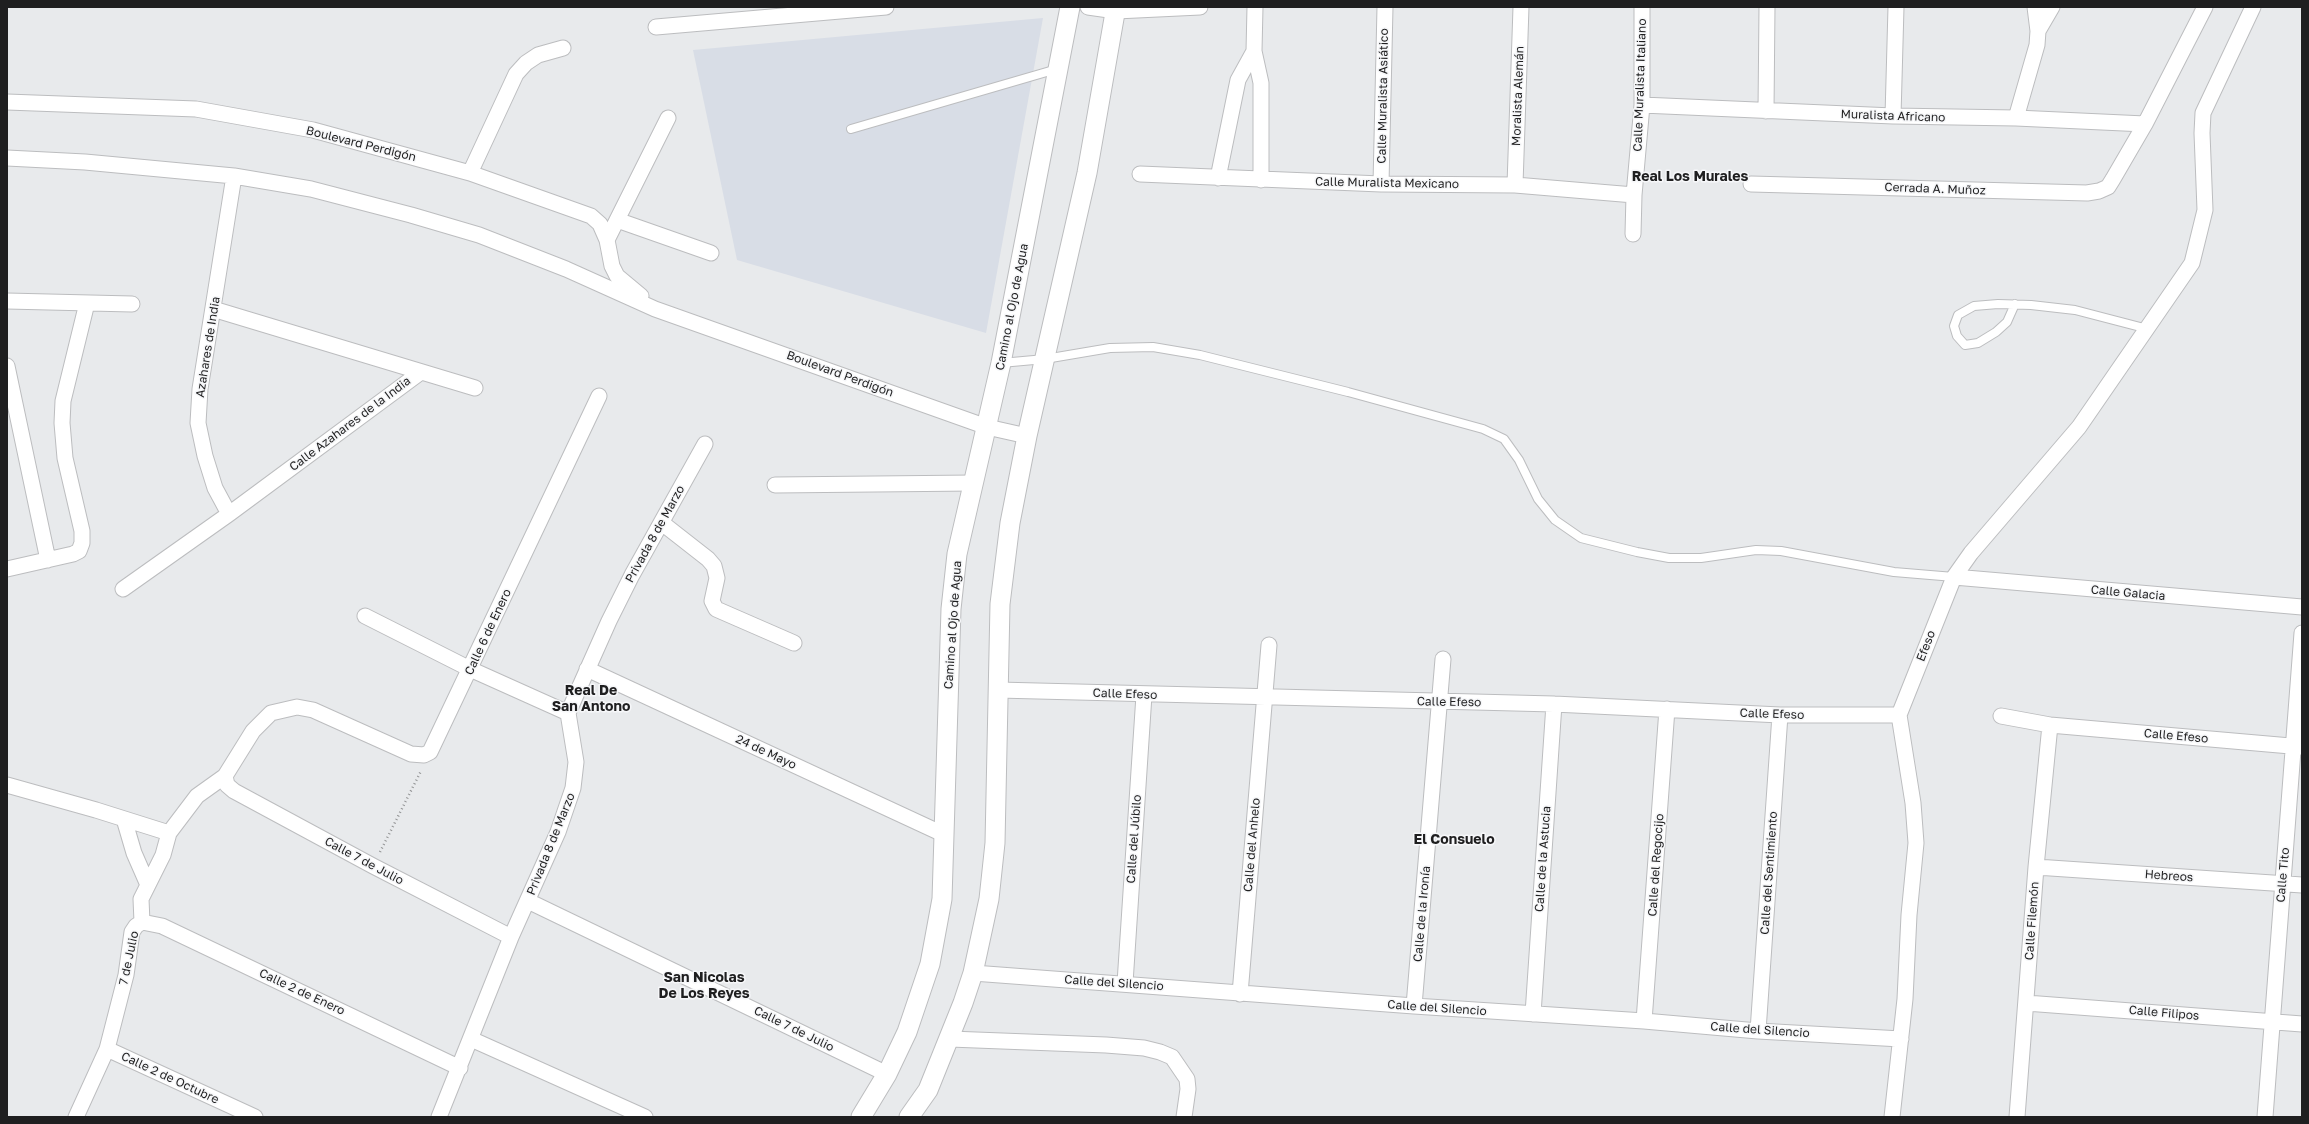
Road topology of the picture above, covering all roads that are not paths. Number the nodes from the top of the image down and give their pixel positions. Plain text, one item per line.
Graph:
1 (886, 7) edge
2 (1070, 7) edge
3 (1088, 7) edge
4 (1200, 7) edge
5 (1255, 7) edge
6 (1385, 7) edge
7 (1521, 7) edge
8 (1642, 7) edge
9 (1767, 7) edge
10 (1896, 7) edge
11 (2035, 7) edge
12 (2052, 7) edge
13 (2205, 7) edge
14 (2253, 7) edge
15 (1116, 9) edge
16 (656, 27) dead end
17 (2038, 31) junction
18 (563, 48) dead end
19 (1254, 51) junction
20 (1058, 68) junction
21 (7, 102) edge
22 (1642, 105) junction
23 (1766, 111) junction
24 (1892, 116) junction
25 (668, 118) dead end
26 (2016, 118) junction
27 (2145, 124) junction
28 (851, 129) dead end
29 (7, 158) edge
30 (470, 173) junction
31 (1140, 174) dead end
32 (234, 176) junction
33 (1218, 178) junction
34 (1262, 180) junction
35 (1381, 184) junction
36 (1751, 184) dead end
37 (1515, 185) junction
38 (1634, 195) junction
39 (617, 220) junction
40 (1633, 234) dead end
41 (607, 240) junction
42 (711, 253) dead end
43 (7, 301) edge
44 (87, 303) junction
45 (132, 304) dead end
46 (2015, 304) junction
47 (213, 309) junction
48 (655, 309) junction
49 (2148, 329) junction
50 (1045, 359) junction
51 (1001, 363) junction
52 (7, 366) edge
53 (421, 372) junction
54 (475, 388) dead end
55 (598, 396) dead end
56 (987, 427) junction
57 (1027, 436) junction
58 (705, 444) dead end
59 (974, 483) junction
60 (775, 485) dead end
61 (228, 514) junction
62 (662, 523) junction
63 (48, 560) junction
64 (7, 569) edge
65 (1954, 578) junction
66 (123, 589) dead end
67 (2302, 607) edge
68 (365, 616) dead end
69 (2302, 633) edge
70 (794, 643) dead end
71 (1269, 645) dead end
72 (1444, 659) dead end
73 (470, 669) junction
74 (587, 669) junction
75 (998, 690) junction
76 (1144, 695) junction
77 (1264, 697) junction
78 (1440, 702) junction
79 (1554, 704) junction
80 (1667, 708) junction
81 (568, 713) junction
82 (1780, 715) junction
83 (1899, 715) junction
84 (2001, 716) dead end
85 (2050, 725) junction
86 (2298, 747) edge
87 (225, 776) junction
88 (7, 785) edge
89 (124, 819) junction
90 (169, 833) junction
91 (945, 835) junction
92 (2036, 867) junction
93 (2282, 883) junction
94 (148, 885) junction
95 (2302, 885) edge
96 (528, 901) junction
97 (142, 922) junction
98 (511, 937) junction
99 (973, 973) junction
100 (1125, 983) junction
101 (1240, 994) junction
102 (2026, 1003) junction
103 (1414, 1006) junction
104 (1533, 1014) junction
105 (1644, 1021) junction
106 (2273, 1022) junction
107 (2302, 1024) edge
108 (1758, 1031) junction
109 (470, 1039) junction
110 (950, 1039) junction
111 (1901, 1039) junction
112 (107, 1049) junction
113 (460, 1068) junction
114 (887, 1074) junction
115 (76, 1117) edge
116 (255, 1117) edge
117 (439, 1117) edge
118 (645, 1117) edge
119 (861, 1117) edge
120 (909, 1117) edge
121 (1184, 1117) edge
122 (1892, 1117) edge
123 (2017, 1117) edge
124 (2265, 1117) edge

1 - 16 street
2 - 20 street, Camino al Ojo de Agua
3 - 15 street
4 - 15 street
5 - 19 street
6 - 35 street, Calle Muralista Asiático
7 - 37 street, Moralista Alemán
8 - 22 street, Calle Muralista Italiano
9 - 23 street
10 - 24 street
11 - 17 street
12 - 17 street
13 - 27 street
14 - 49 street, Efeso
15 - 50 street
17 - 26 street
18 - 30 street
19 - 33 street
19 - 34 street
20 - 28 lane
20 - 51 street, Camino al Ojo de Agua
21 - 30 street, Boulevard Perdigón
22 - 23 street, Muralista Africano
22 - 38 street, Calle Muralista Italiano
23 - 24 street, Muralista Africano
24 - 26 street, Muralista Africano
25 - 39 street
26 - 27 street, Muralista Africano
27 - 36 street, Cerrada A. Muñoz
29 - 32 street, Boulevard Perdigón
30 - 41 street, Boulevard Perdigón
31 - 33 street, Calle Muralista Mexicano
32 - 47 street, Azahares de India
32 - 48 street, Boulevard Perdigón
33 - 34 street, Calle Muralista Mexicano
34 - 35 street, Calle Muralista Mexicano
35 - 37 street, Calle Muralista Mexicano
37 - 38 street, Calle Muralista Mexicano
38 - 40 street, Calle Muralista Italiano
39 - 41 street
39 - 42 street
41 - 48 street, Boulevard Perdigón
43 - 44 street
44 - 45 street
44 - 63 street
46 - 46 lane
46 - 49 lane
47 - 53 street, Calle Azahares de la India
47 - 61 street, Azahares de India
48 - 56 street, Boulevard Perdigón
49 - 65 street, Efeso
50 - 51 lane
50 - 57 street
50 - 65 lane
51 - 56 street, Camino al Ojo de Agua
52 - 63 street
53 - 54 street
53 - 61 street, Calle Azahares de la India
55 - 73 street, Calle 6 de Enero
56 - 57 street, Boulevard Perdigón
56 - 59 street, Camino al Ojo de Agua
57 - 75 street
58 - 62 street, Privada 8 de Marzo
59 - 60 street
59 - 91 street, Camino al Ojo de Agua
61 - 66 street, Calle Azahares de la India
62 - 70 street
62 - 74 street, Privada 8 de Marzo
63 - 64 street
65 - 67 street, Calle Galacia
65 - 83 street, Efeso
68 - 73 street
69 - 86 street, Calle Tito
71 - 77 street, Calle del Anhelo
72 - 78 street, Calle de la Ironía
73 - 81 street
73 - 87 street, Calle 6 de Enero
74 - 81 street, Privada 8 de Marzo
74 - 91 street, 24 de Mayo
75 - 76 street, Calle Efeso
75 - 99 street
76 - 77 street, Calle Efeso
76 - 100 street, Calle del Júbilo
77 - 78 street, Calle Efeso
77 - 101 street, Calle del Anhelo
78 - 79 street, Calle Efeso
78 - 103 street, Calle de la Ironía
79 - 80 street, Calle Efeso
79 - 104 street, Calle de la Astucia
80 - 82 street, Calle Efeso
80 - 105 street, Calle del Regocijo
81 - 96 street, Privada 8 de Marzo
82 - 83 street, Calle Efeso
82 - 108 street, Calle del Sentimiento
83 - 111 street
84 - 85 street, Calle Efeso
85 - 86 street, Calle Efeso
85 - 92 street, Calle Filemón
86 - 93 street, Calle Tito
87 - 90 street, 7 de Julio
87 - 98 street, Calle 7 de Julio
88 - 89 street
89 - 90 street
89 - 94 street
90 - 94 street, 7 de Julio
91 - 114 street, Camino al Ojo de Agua
92 - 93 street, Hebreos
92 - 102 street, Calle Filemón
93 - 95 street, Hebreos
93 - 106 street, Calle Tito
94 - 97 street, 7 de Julio
96 - 98 street, Privada 8 de Marzo
96 - 114 street, Calle 7 de Julio
97 - 112 street, 7 de Julio
97 - 113 street, Calle 2 de Enero
98 - 109 street, Privada 8 de Marzo
99 - 100 street, Calle del Silencio
99 - 110 street
100 - 101 street, Calle del Silencio
101 - 103 street, Calle del Silencio
102 - 106 street, Calle Filipos
102 - 123 street, Calle Filemón
103 - 104 street, Calle del Silencio
104 - 105 street, Calle del Silencio
105 - 108 street, Calle del Silencio
106 - 107 street, Calle Filipos
106 - 124 street, Calle Tito
108 - 111 street, Calle del Silencio
109 - 113 street, Privada 8 de Marzo
109 - 118 street
110 - 120 street
110 - 121 street
111 - 122 street
112 - 115 street, 7 de Julio
112 - 116 street, Calle 2 de Octubre
113 - 117 street, Privada 8 de Marzo
114 - 119 street, Camino al Ojo de Agua

